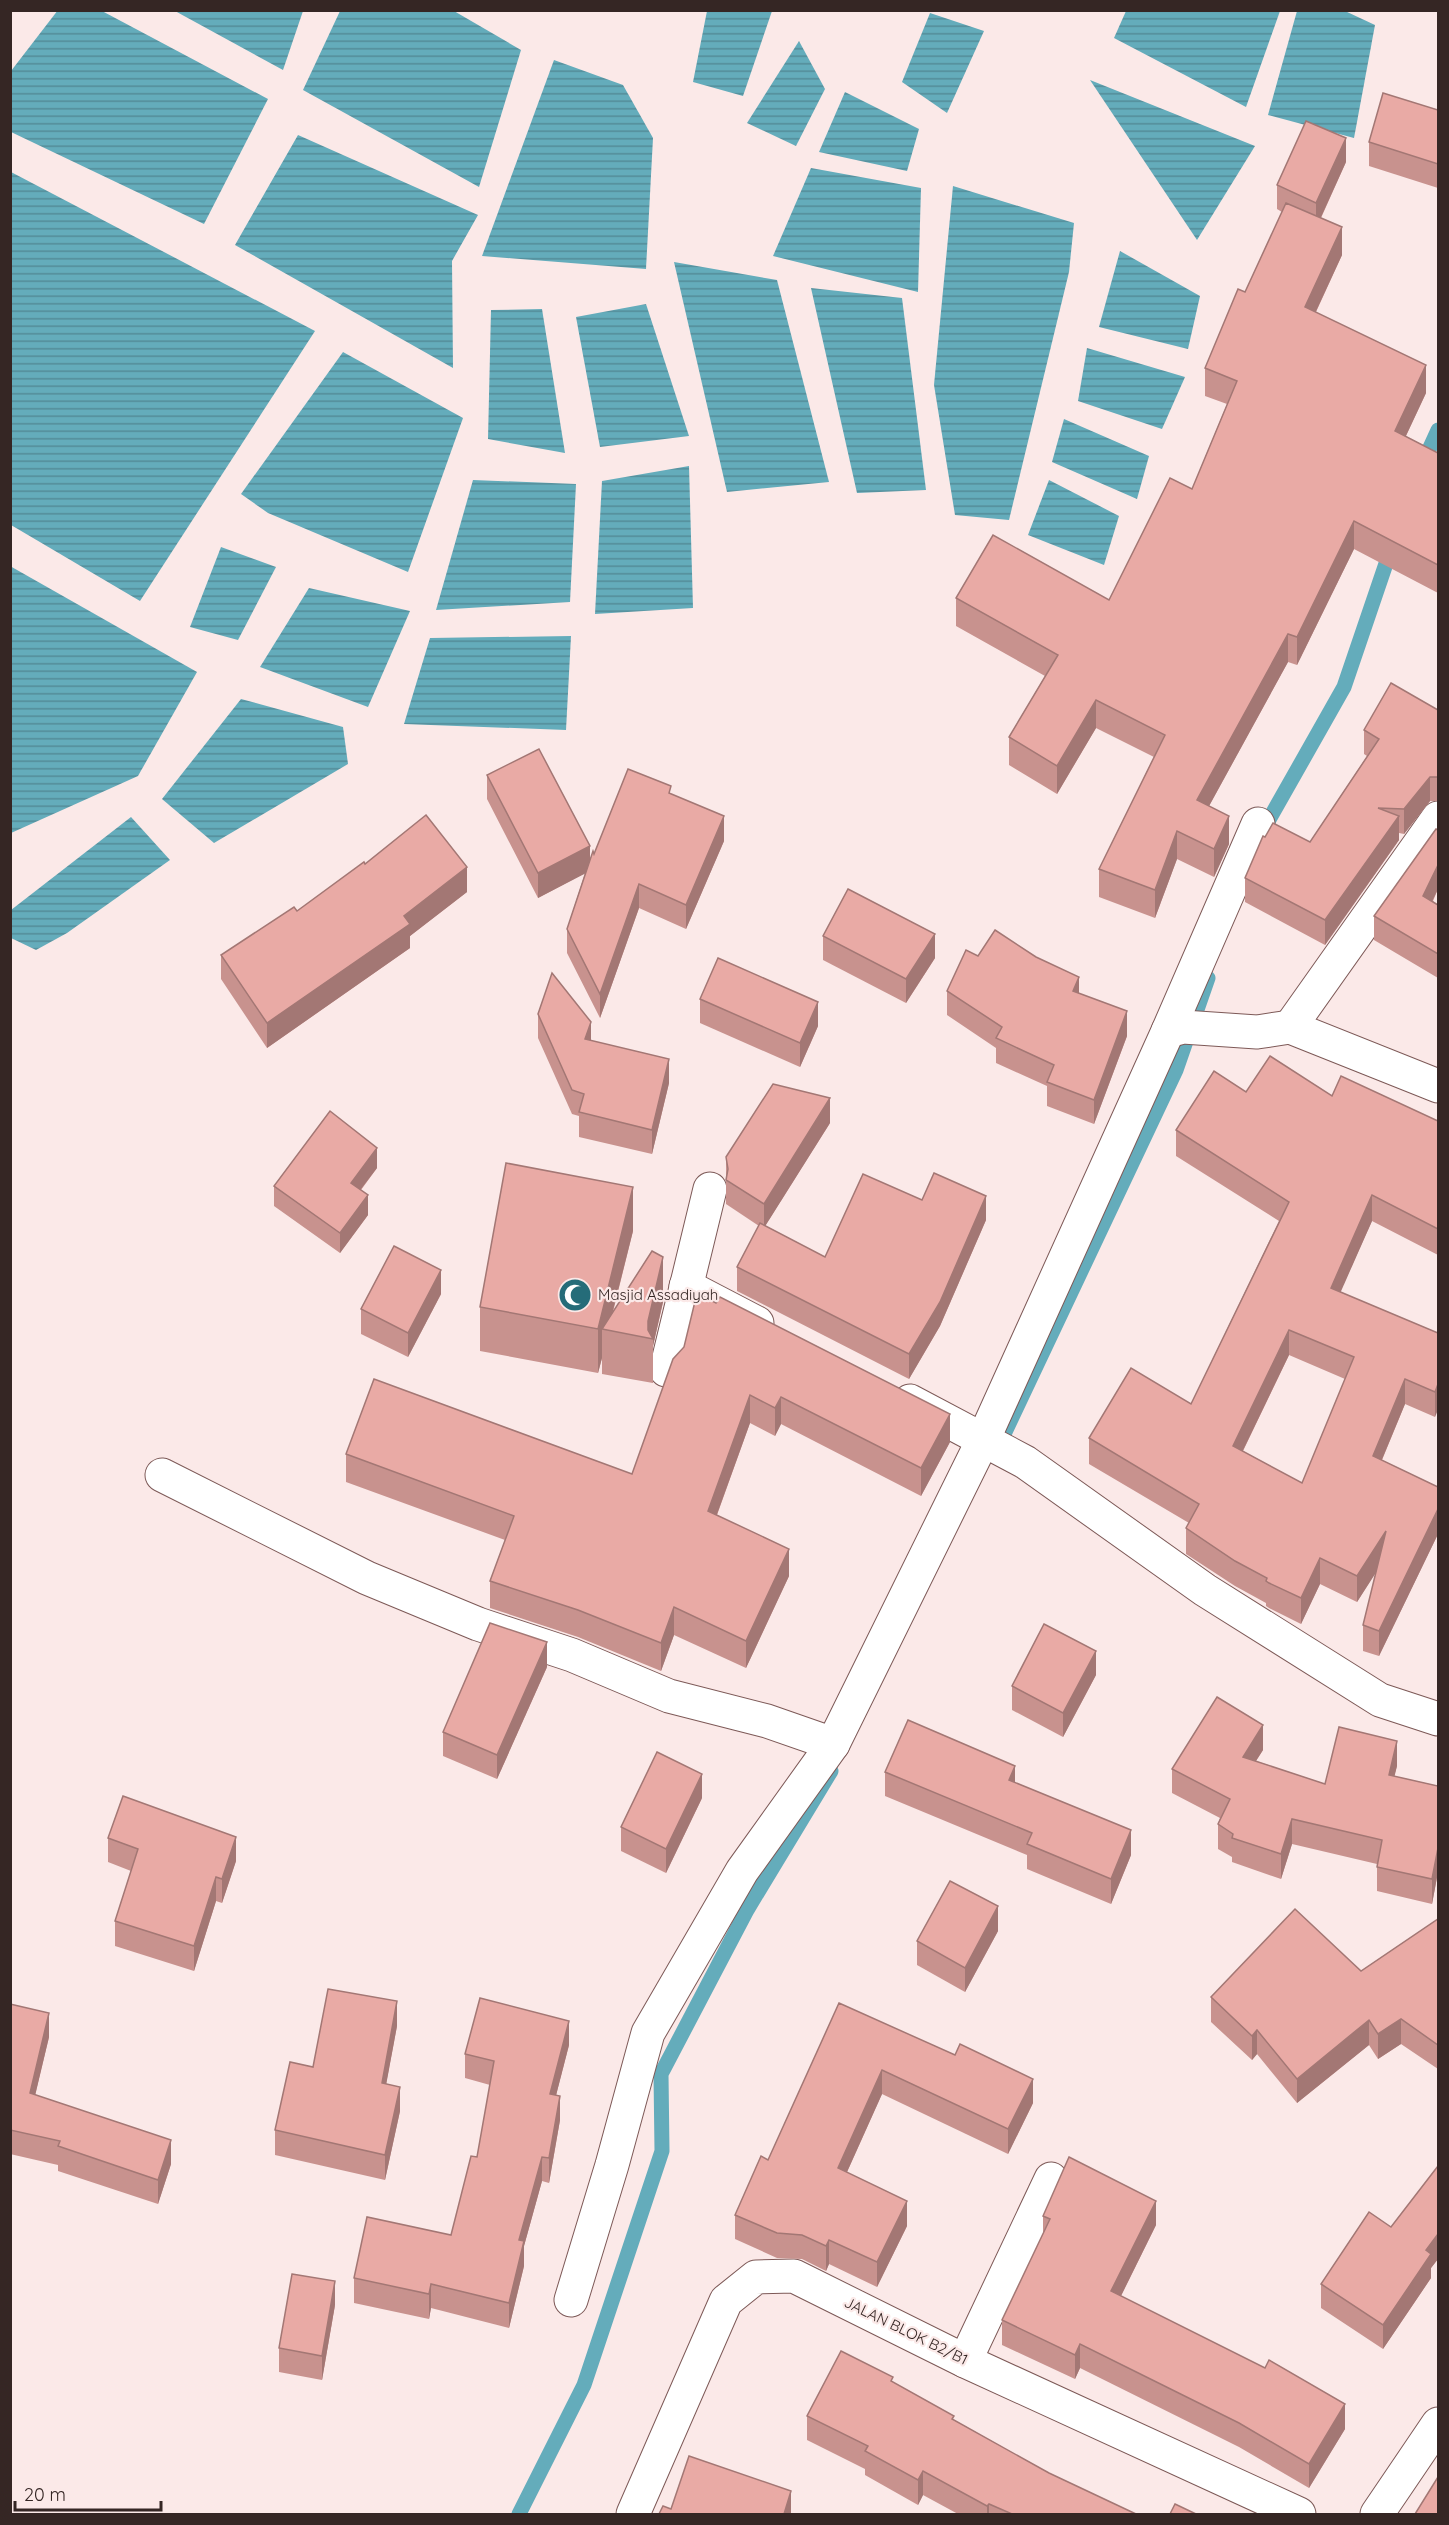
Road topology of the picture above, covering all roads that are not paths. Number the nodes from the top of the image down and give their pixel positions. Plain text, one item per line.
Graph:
1 (1438, 818) edge
2 (1258, 824) dead end
3 (1290, 1027) junction
4 (1175, 1029) junction
5 (1438, 1086) edge
6 (710, 1189) dead end
7 (686, 1286) junction
8 (782, 1335) edge
9 (666, 1370) edge
10 (888, 1389) edge
11 (988, 1441) junction
12 (162, 1476) dead end
13 (1438, 1719) edge
14 (833, 1744) junction
15 (1051, 2179) dead end
16 (571, 2300) dead end
17 (965, 2361) junction
18 (1438, 2424) edge
19 (633, 2514) edge
20 (1299, 2514) edge
21 (1377, 2514) edge

1 - 3 street
2 - 4 street
3 - 4 street
3 - 5 street
4 - 11 street
6 - 7 street
7 - 8 street
7 - 9 street
10 - 11 street
11 - 13 street
11 - 14 street
12 - 14 street
14 - 16 street
15 - 17 street
17 - 19 street, JALAN BLOK B2/B1
17 - 20 street, JALAN BLOK B2/B1
18 - 21 street

